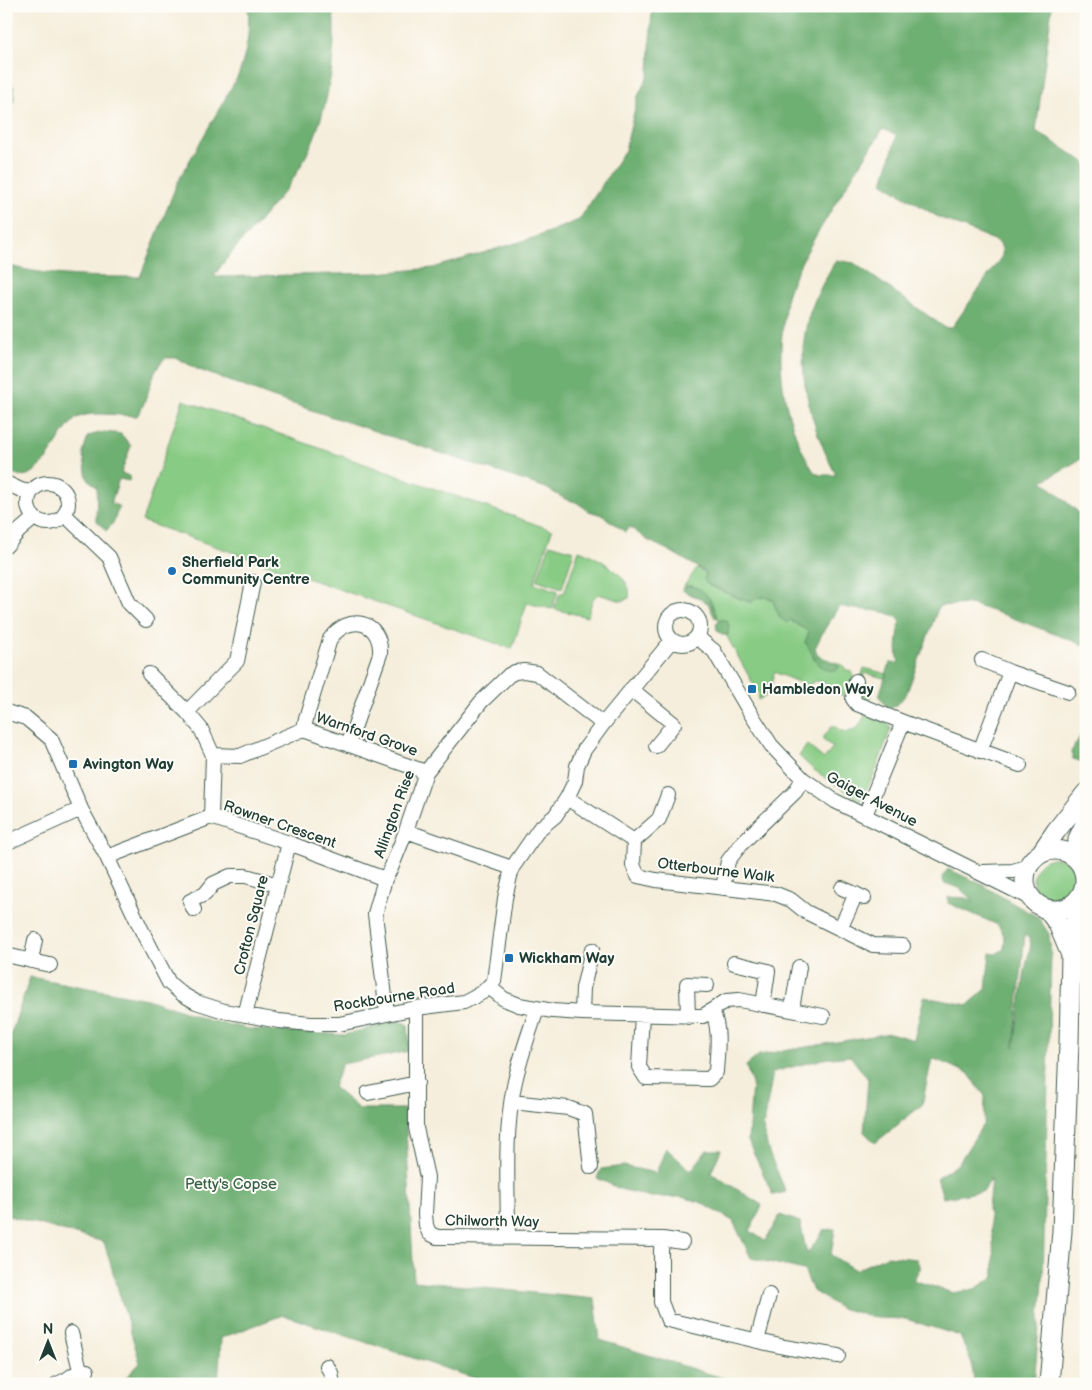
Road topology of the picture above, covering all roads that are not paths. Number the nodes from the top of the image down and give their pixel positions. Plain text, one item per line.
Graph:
1 (6, 483) edge
2 (30, 492) junction
3 (65, 515) junction
4 (33, 518) junction
5 (6, 546) edge
6 (252, 582) dead end
7 (146, 620) dead end
8 (697, 637) junction
9 (672, 640) junction
10 (982, 660) dead end
11 (1010, 672) junction
12 (149, 674) dead end
13 (856, 681) dead end
14 (631, 689) junction
15 (1068, 692) dead end
16 (6, 712) edge
17 (187, 712) junction
18 (903, 722) junction
19 (603, 724) junction
20 (304, 729) junction
21 (348, 745) junction
22 (656, 746) dead end
23 (980, 751) junction
24 (213, 755) junction
25 (1020, 766) dead end
26 (426, 772) junction
27 (803, 779) junction
28 (1086, 793) edge
29 (668, 795) dead end
30 (568, 798) junction
31 (81, 809) junction
32 (865, 815) junction
33 (211, 817) junction
34 (1086, 822) edge
35 (406, 831) junction
36 (634, 842) junction
37 (6, 843) edge
38 (288, 843) junction
39 (107, 857) junction
40 (1034, 859) junction
41 (1082, 864) edge
42 (512, 868) junction
43 (980, 872) junction
44 (385, 879) junction
45 (278, 885) junction
46 (723, 888) junction
47 (842, 888) dead end
48 (1082, 897) edge
49 (1040, 904) junction
50 (194, 910) dead end
51 (840, 929) junction
52 (35, 940) dead end
53 (903, 946) dead end
54 (592, 950) dead end
55 (6, 955) edge
56 (1071, 955) junction
57 (31, 961) junction
58 (734, 963) dead end
59 (50, 965) dead end
60 (799, 966) dead end
61 (707, 985) dead end
62 (489, 987) junction
63 (763, 1005) junction
64 (416, 1008) junction
65 (537, 1009) junction
66 (792, 1009) junction
67 (712, 1010) junction
68 (387, 1013) junction
69 (582, 1013) junction
70 (245, 1014) junction
71 (642, 1016) junction
72 (822, 1016) dead end
73 (688, 1017) junction
74 (417, 1084) junction
75 (368, 1093) dead end
76 (512, 1102) junction
77 (592, 1167) dead end
78 (508, 1237) junction
79 (663, 1239) junction
80 (682, 1242) dead end
81 (769, 1295) dead end
82 (71, 1333) dead end
83 (757, 1341) junction
84 (838, 1356) dead end
85 (327, 1366) dead end
86 (57, 1384) edge
87 (333, 1384) edge
88 (1049, 1384) edge

1 - 2 street
2 - 3 street
2 - 4 street
3 - 4 street
3 - 7 street
4 - 5 street
6 - 17 street
8 - 9 street
8 - 9 street
8 - 27 street, Gaiger Avenue
9 - 14 street
10 - 11 street
11 - 15 street
11 - 23 street
12 - 17 street
13 - 18 street
14 - 19 street
14 - 22 street
16 - 31 street, Rockbourne Road
17 - 24 street
18 - 23 street
18 - 32 street
19 - 26 street, Allington Rise
19 - 30 street
20 - 21 street, Warnford Grove
20 - 21 street
20 - 24 street, Warnford Grove
21 - 26 street, Warnford Grove
23 - 25 street
24 - 33 street
26 - 35 street, Allington Rise
27 - 32 street, Gaiger Avenue
27 - 46 street
28 - 40 highway
29 - 36 street
30 - 36 street
30 - 42 street
31 - 37 street
31 - 39 street, Rockbourne Road
32 - 43 street, Gaiger Avenue
33 - 38 street, Rowner Crescent
33 - 39 street, Rowner Crescent
34 - 41 highway
35 - 42 street
35 - 44 street, Allington Rise
36 - 46 street, Otterbourne Walk
38 - 44 street, Rowner Crescent
38 - 45 street, Crofton Square
39 - 70 street, Rockbourne Road
40 - 41 highway
40 - 43 street, Gaiger Avenue
40 - 49 highway
41 - 48 highway
42 - 62 street
43 - 49 street, Gaiger Avenue
44 - 68 street, Allington Rise
45 - 50 street
45 - 70 street, Crofton Square
46 - 51 street, Otterbourne Walk
47 - 51 street
48 - 49 highway
48 - 56 highway
49 - 56 highway
51 - 53 street, Otterbourne Walk
52 - 57 street
54 - 69 street
55 - 57 street
56 - 88 highway
57 - 59 street
58 - 63 street
60 - 66 street
61 - 73 street
62 - 64 street, Rockbourne Road
62 - 65 street
63 - 66 street
63 - 67 street
64 - 68 street, Rockbourne Road
64 - 74 street, Chilworth Way
65 - 69 street
65 - 76 street
66 - 72 street
67 - 71 street
67 - 73 street
68 - 70 street, Rockbourne Road
69 - 71 street
71 - 73 street
74 - 75 street
74 - 78 street, Chilworth Way
76 - 77 street
76 - 78 street
78 - 79 street, Chilworth Way
79 - 80 street, Chilworth Way
79 - 83 street
81 - 83 street
82 - 86 street
83 - 84 street
85 - 87 street

